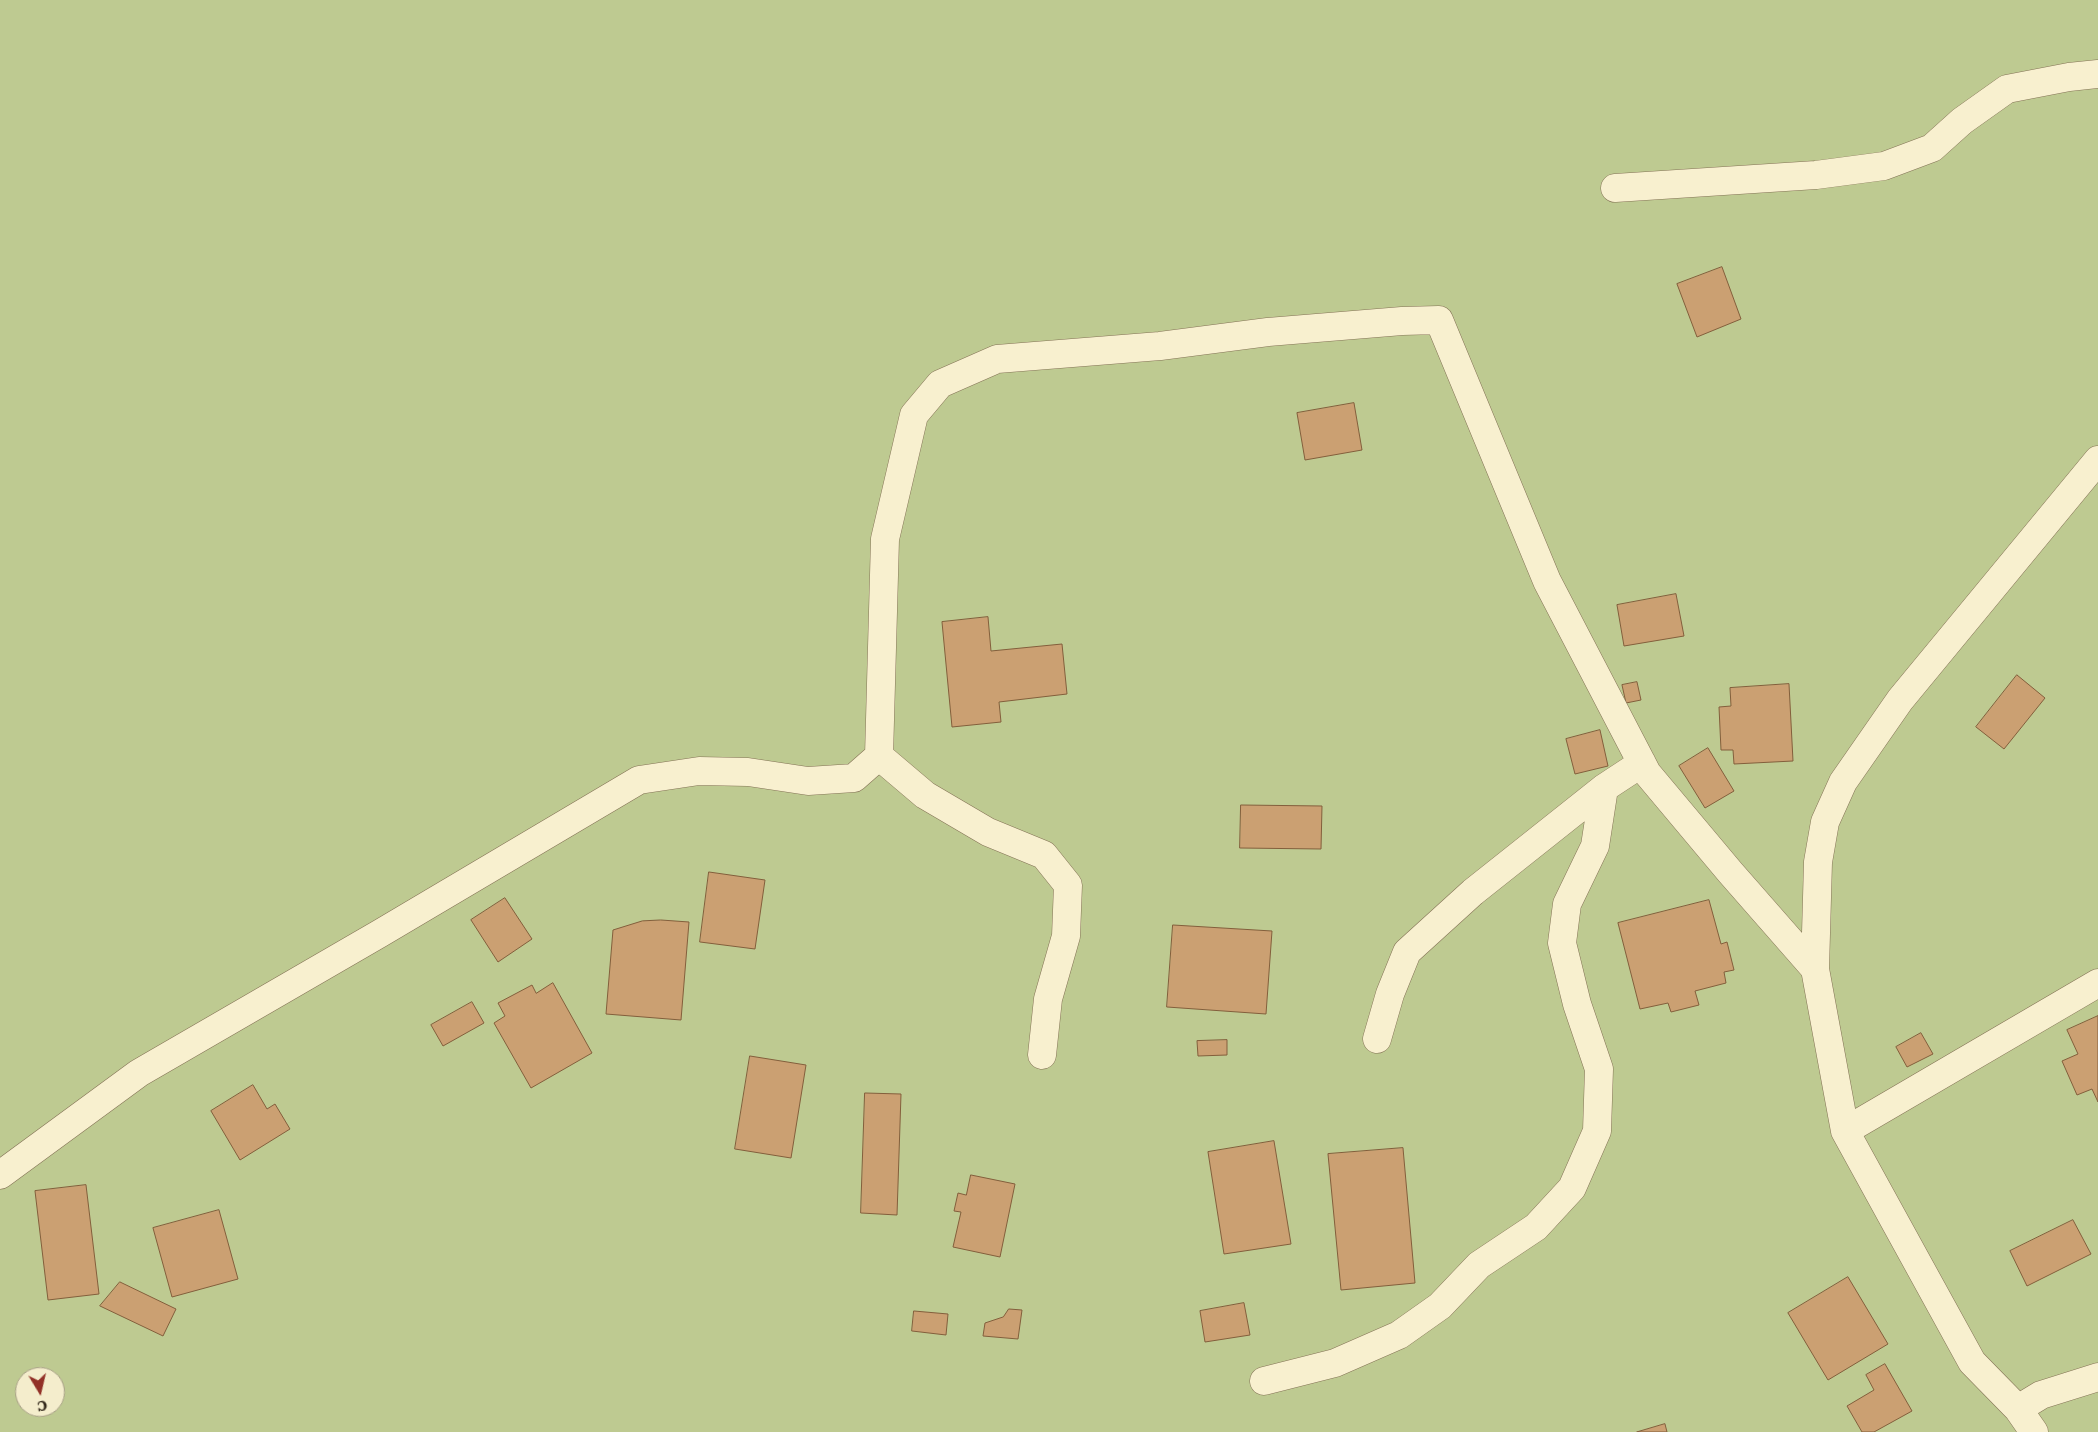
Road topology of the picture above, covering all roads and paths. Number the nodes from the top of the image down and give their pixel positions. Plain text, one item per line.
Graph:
1 (2098, 74) edge
2 (1614, 188) dead end
3 (2098, 460) edge
4 (879, 756) junction
5 (1642, 763) junction
6 (1604, 788) junction
7 (1815, 969) junction
8 (2098, 982) edge
9 (1377, 1039) dead end
10 (1042, 1055) dead end
11 (1845, 1131) junction
12 (0, 1175) edge
13 (2098, 1377) edge
14 (1264, 1381) dead end
15 (2018, 1409) junction
16 (2034, 1432) edge

1 - 2 street
3 - 7 street
4 - 5 street
4 - 10 street
4 - 12 street
5 - 6 street
5 - 7 street
6 - 9 street
6 - 14 street
7 - 11 street
8 - 11 street
11 - 15 street
13 - 15 street
15 - 16 street

